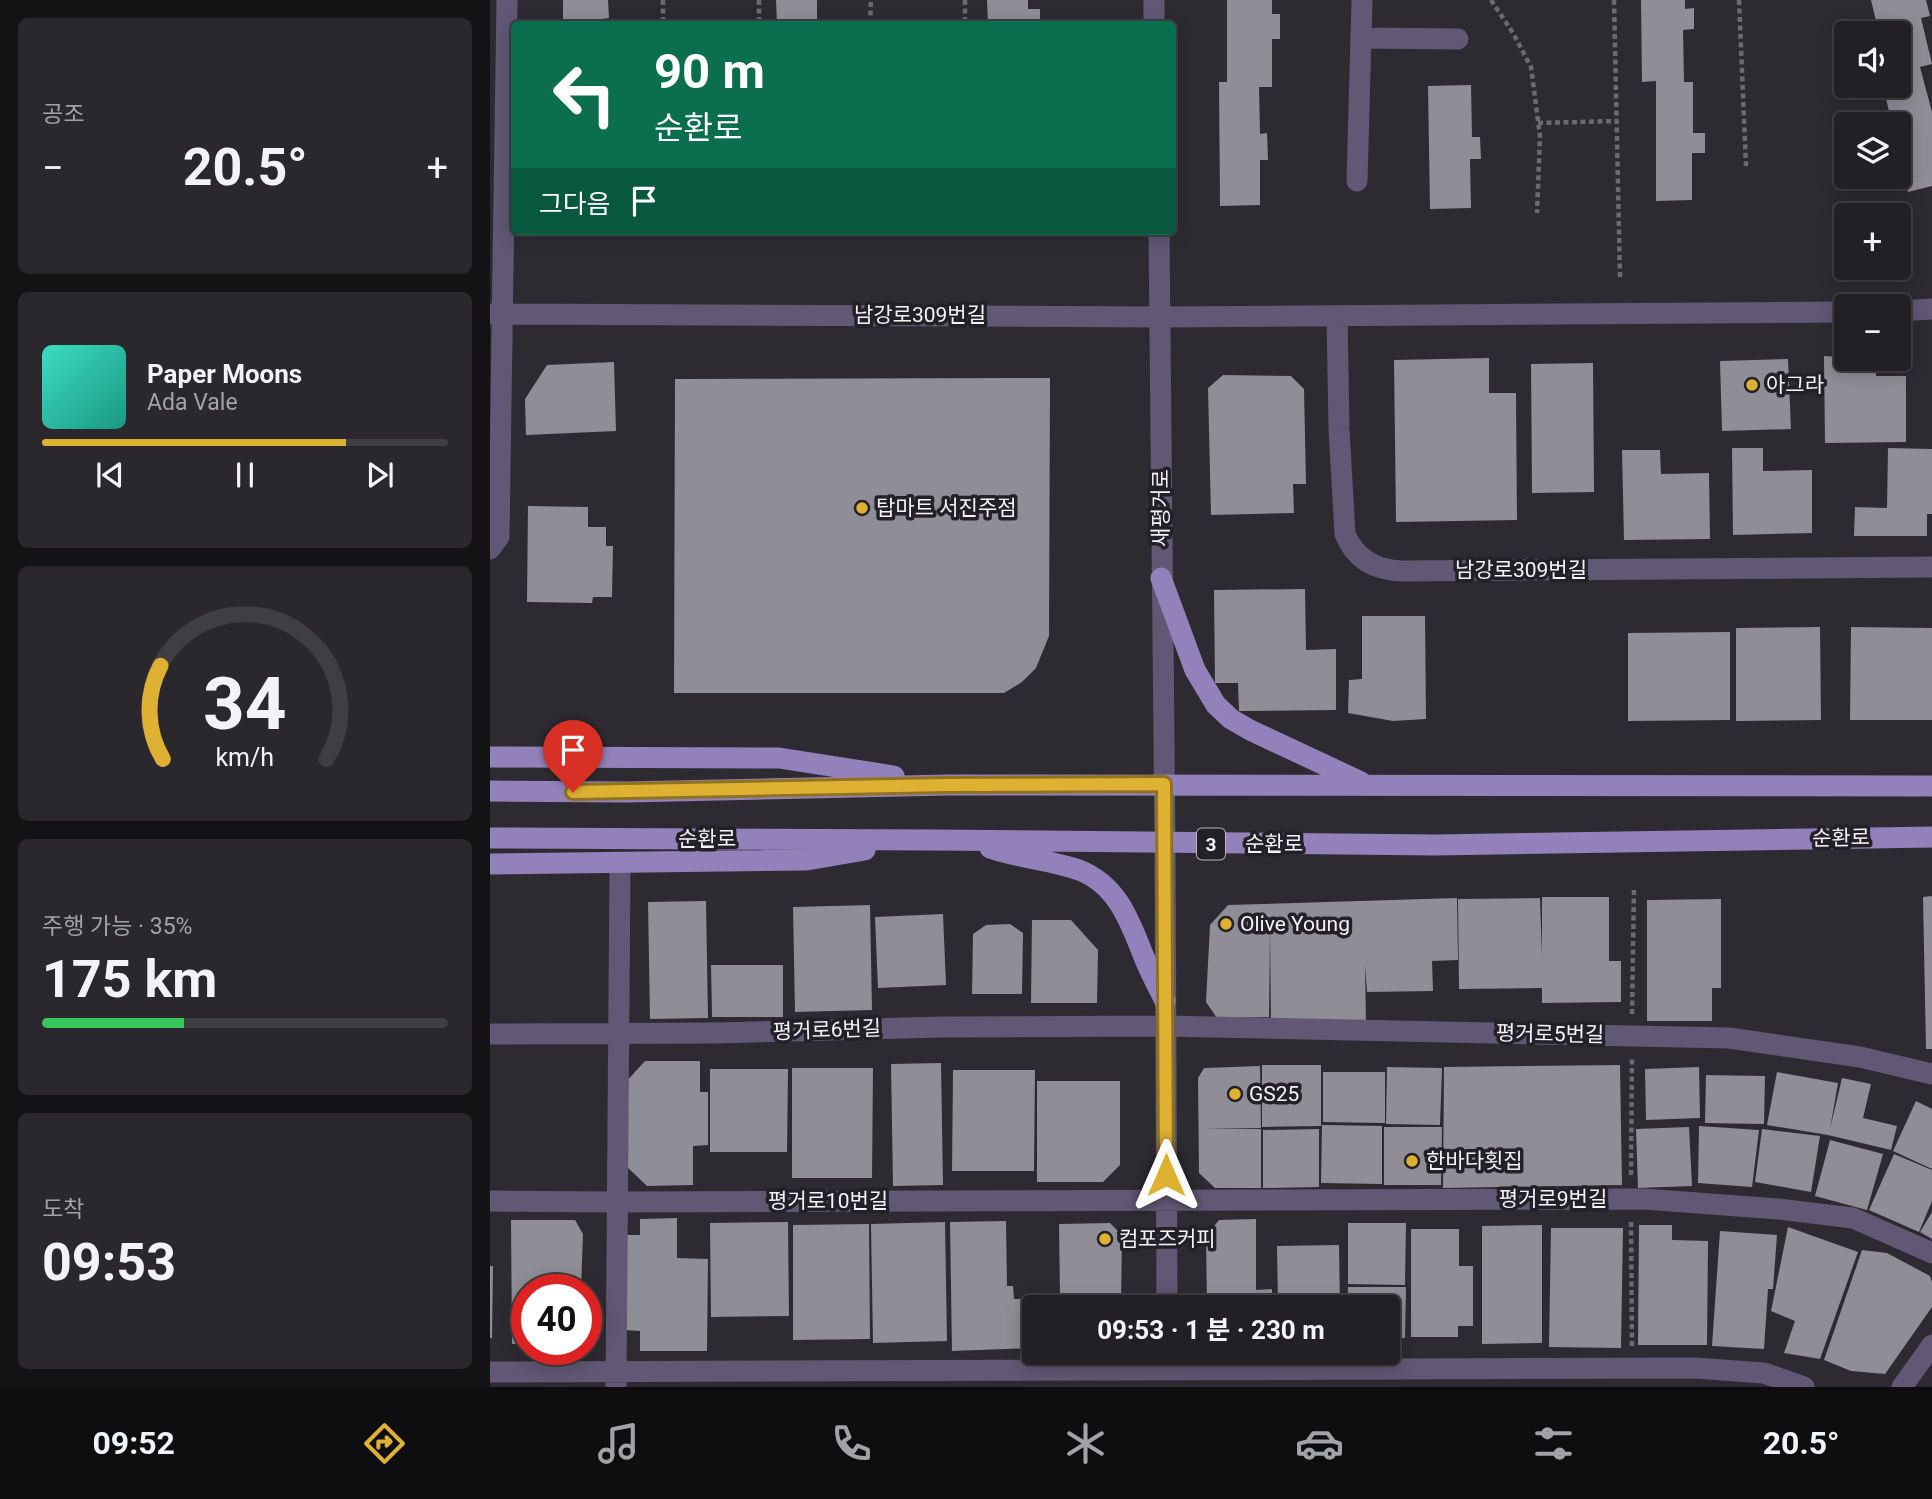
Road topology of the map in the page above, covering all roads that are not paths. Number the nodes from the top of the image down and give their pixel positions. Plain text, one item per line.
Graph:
1 (507, 0) edge
2 (1154, 0) edge
3 (1362, 0) edge
4 (1154, 21) edge
5 (1361, 38) junction
6 (1458, 39) dead end
7 (498, 147) edge
8 (1357, 181) dead end
9 (1159, 235) edge
10 (1834, 312) edge
11 (1911, 313) edge
12 (497, 314) edge
13 (1930, 315) edge
14 (1337, 316) junction
15 (1160, 317) junction
16 (490, 549) edge
17 (1932, 567) edge
18 (1161, 578) junction
19 (490, 757) edge
20 (1164, 784) junction
21 (948, 785) junction
22 (1366, 785) junction
23 (1932, 786) edge
24 (490, 792) edge
25 (1932, 837) edge
26 (490, 838) edge
27 (934, 840) junction
28 (968, 840) junction
29 (1166, 843) junction
30 (490, 864) edge
31 (620, 864) junction
32 (1165, 1001) junction
33 (1165, 1026) junction
34 (619, 1033) junction
35 (490, 1034) edge
36 (1932, 1074) edge
37 (1166, 1200) junction
38 (490, 1201) edge
39 (617, 1202) junction
40 (1932, 1253) edge
41 (1167, 1295) edge
42 (1932, 1345) edge
43 (1167, 1370) edge
44 (490, 1372) edge
45 (616, 1379) edge
46 (1804, 1387) edge
47 (1902, 1387) edge

1 - 7 street
2 - 4 street
3 - 5 street
5 - 6 street
5 - 8 street
7 - 12 street
9 - 15 street, 새평거로
10 - 14 street, 남강로309번길
11 - 13 street
12 - 15 street, 남강로309번길
12 - 16 street
14 - 15 street, 남강로309번길
14 - 17 street, 남강로309번길
15 - 18 street, 새평거로
18 - 20 street, 새평거로
18 - 22 main road
19 - 21 main road
20 - 21 main road
20 - 22 main road
20 - 29 street, 새평거로
21 - 24 main road
22 - 23 main road
25 - 29 main road, 순환로 / 3
26 - 27 main road, 순환로 / 3
27 - 28 main road, 순환로 / 3
27 - 31 main road
28 - 29 main road, 순환로 / 3
28 - 32 main road
29 - 32 street, 새평거로
30 - 31 main road
31 - 34 street
32 - 33 street, 새평거로
33 - 34 street, 평거로6번길
33 - 36 street, 평거로5번길
33 - 37 street, 새평거로
34 - 35 street, 평거로6번길
34 - 39 street
37 - 39 street, 평거로10번길
37 - 40 street, 평거로9번길
37 - 41 street, 새평거로
38 - 39 street, 평거로10번길
39 - 45 street
42 - 47 street
43 - 45 street
43 - 46 street
44 - 45 street

